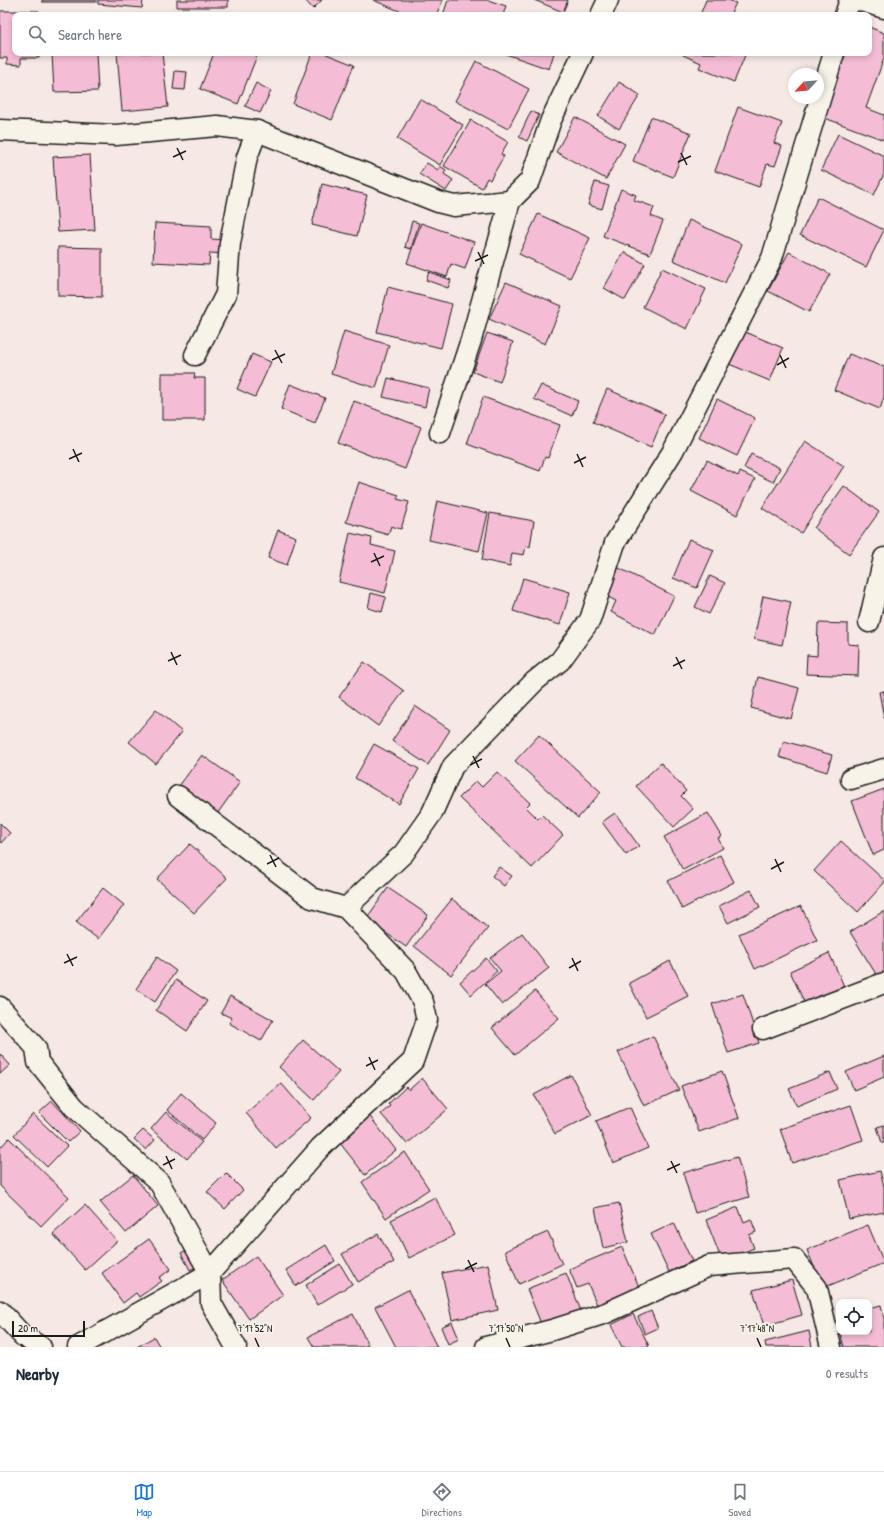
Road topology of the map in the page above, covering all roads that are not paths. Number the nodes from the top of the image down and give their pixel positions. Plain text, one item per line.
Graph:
1 (608, 0) edge
2 (850, 0) edge
3 (858, 0) edge
4 (884, 8) edge
5 (602, 12) edge
6 (846, 12) edge
7 (582, 56) edge
8 (833, 56) edge
9 (0, 130) edge
10 (257, 131) junction
11 (510, 201) junction
12 (195, 355) dead end
13 (440, 433) dead end
14 (884, 558) edge
15 (869, 622) dead end
16 (884, 768) edge
17 (851, 779) dead end
18 (178, 796) dead end
19 (346, 908) junction
20 (884, 983) edge
21 (0, 1007) edge
22 (763, 1029) dead end
23 (210, 1273) junction
24 (0, 1311) edge
25 (41, 1347) edge
26 (78, 1347) edge
27 (236, 1347) edge
28 (486, 1347) edge
29 (830, 1347) edge

1 - 5 street
2 - 6 street
3 - 4 street
7 - 11 street
8 - 19 street
9 - 10 street
10 - 11 street
10 - 12 street
11 - 13 street
14 - 15 street
16 - 17 street
18 - 19 street
19 - 23 street
20 - 22 street
21 - 23 street
23 - 26 street
23 - 27 street
24 - 25 street
28 - 29 street

